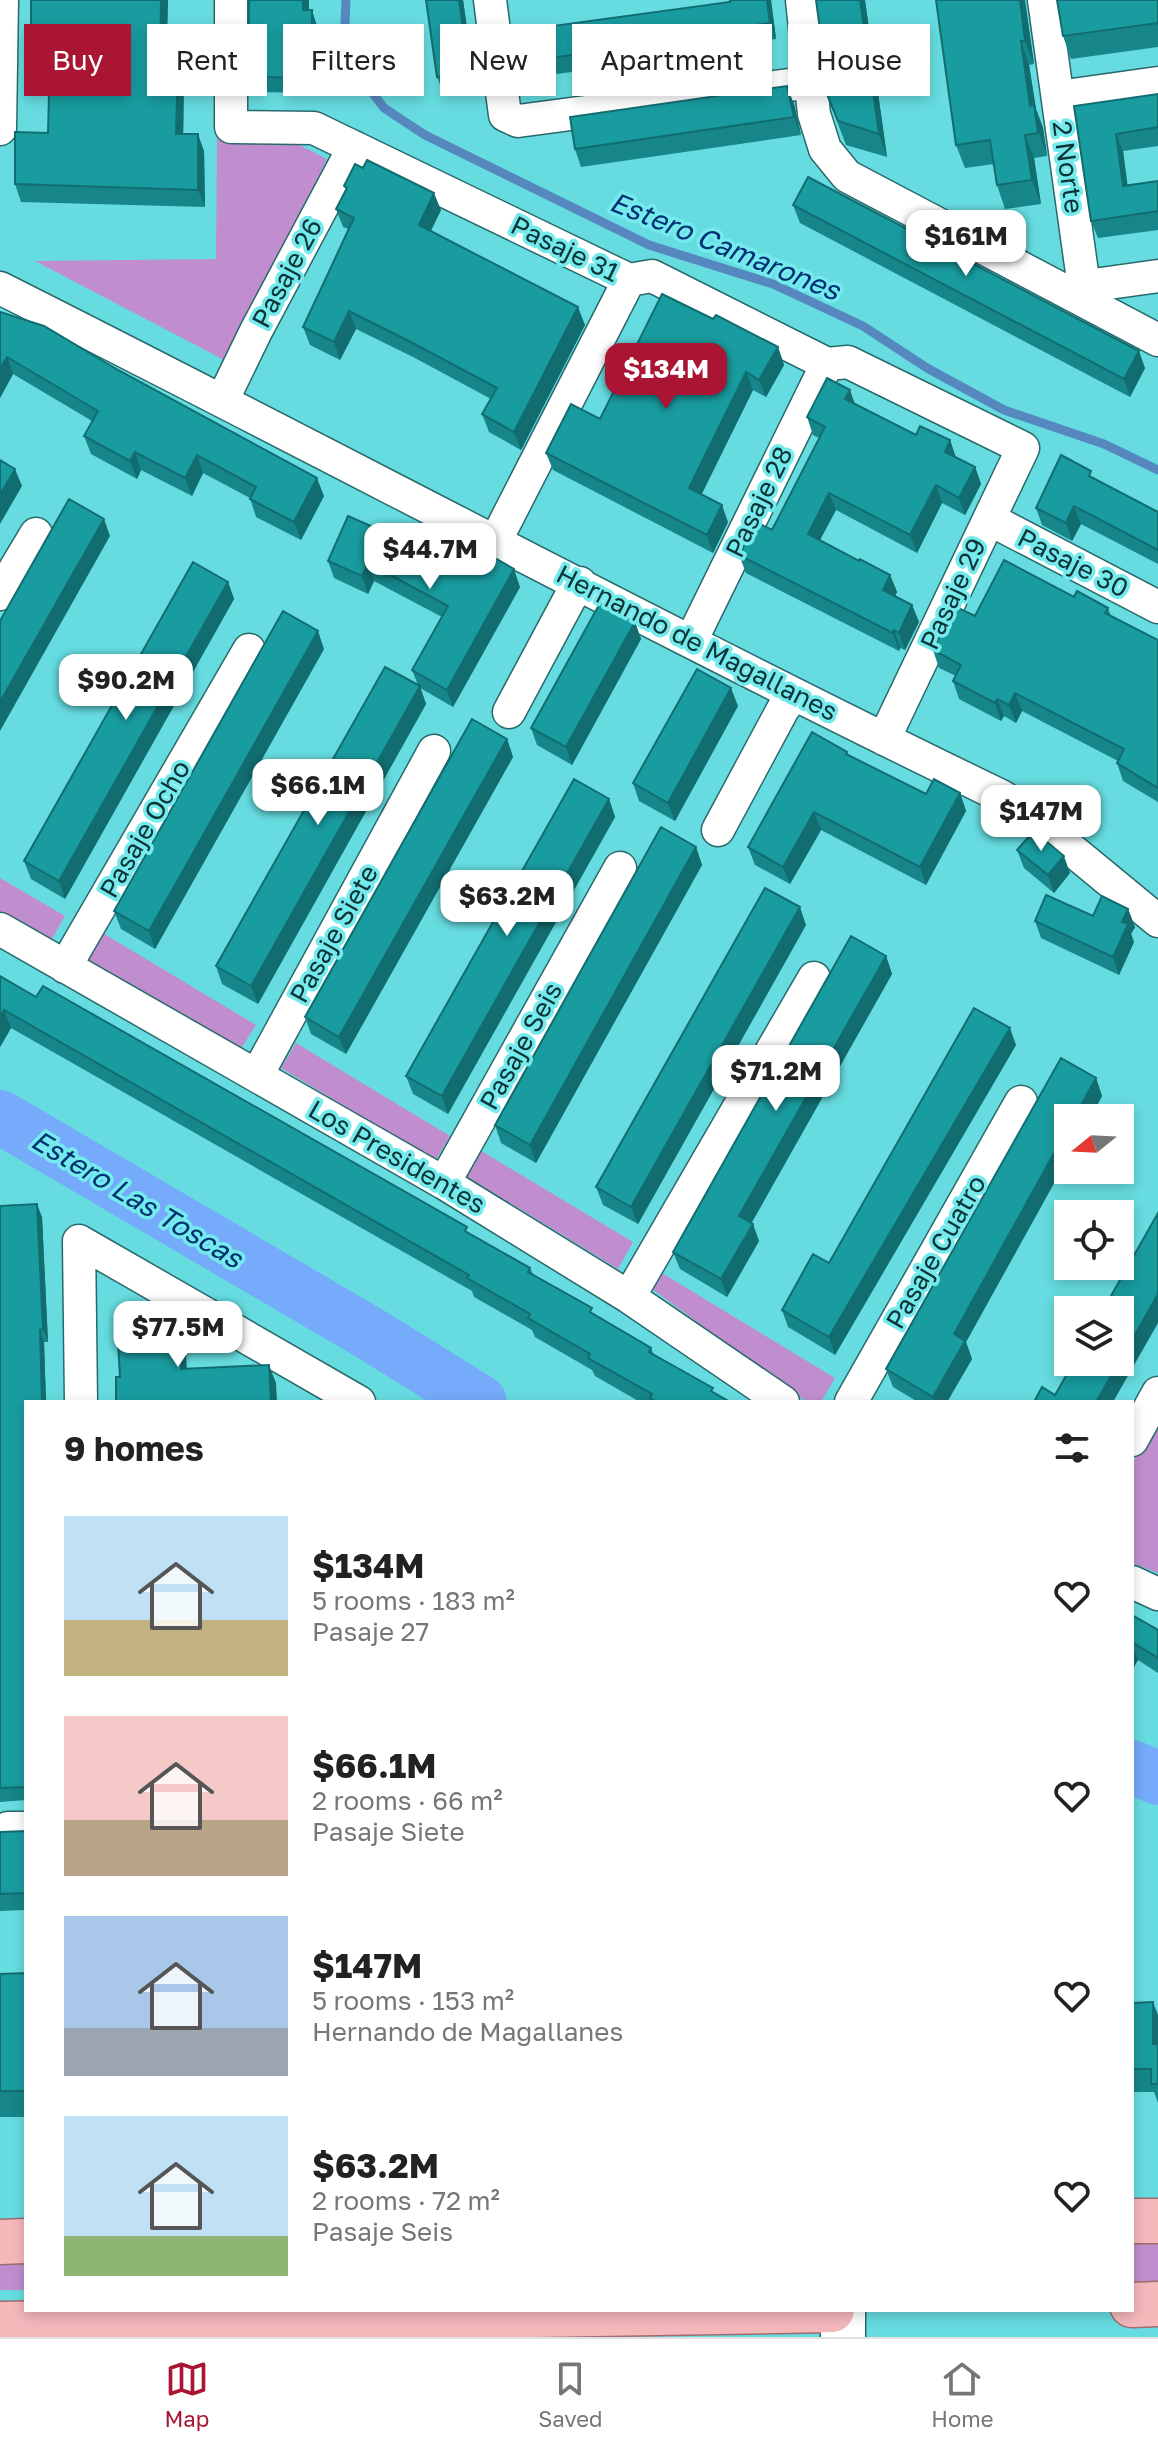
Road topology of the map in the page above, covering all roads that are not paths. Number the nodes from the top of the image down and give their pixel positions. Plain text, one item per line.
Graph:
1 (2, 0) edge
2 (231, 0) edge
3 (490, 0) edge
4 (802, 0) edge
5 (1044, 0) edge
6 (805, 24) edge
7 (1158, 83) edge
8 (788, 85) edge
9 (813, 96) edge
10 (1058, 97) junction
11 (0, 129) edge
12 (354, 147) junction
13 (1158, 276) edge
14 (629, 280) junction
15 (0, 288) edge
16 (1073, 288) junction
17 (1158, 340) edge
18 (827, 364) junction
19 (223, 399) junction
20 (1023, 448) joint
21 (989, 519) junction
22 (36, 534) dead end
23 (496, 540) junction
24 (580, 583) junction
25 (0, 594) edge
26 (1158, 607) edge
27 (691, 641) junction
28 (249, 650) dead end
29 (794, 694) junction
30 (509, 712) dead end
31 (884, 739) junction
32 (434, 751) dead end
33 (718, 830) dead end
34 (620, 868) dead end
35 (1154, 919) edge
36 (0, 929) edge
37 (65, 967) junction
38 (814, 978) dead end
39 (257, 1075) junction
40 (1021, 1102) dead end
41 (444, 1183) junction
42 (629, 1297) junction
43 (1158, 1393) edge
44 (81, 1400) edge
45 (356, 1400) edge
46 (780, 1400) edge
47 (852, 1400) edge
48 (1134, 1436) edge
49 (1134, 1583) edge
50 (1158, 1594) edge
51 (1134, 2221) edge
52 (1158, 2221) edge
53 (24, 2241) edge
54 (0, 2242) edge
55 (1158, 2304) edge
56 (1134, 2305) edge
57 (734, 2312) edge
58 (843, 2312) edge
59 (192, 2323) edge
60 (0, 2324) edge
61 (843, 2337) edge

1 - 11 street
2 - 12 street, Pasaje 31
3 - 8 street
4 - 6 street
5 - 10 street, 2 Norte
7 - 10 street
9 - 16 street
10 - 16 street, 2 Norte
12 - 14 street, Pasaje 31
12 - 19 street, Pasaje 26
13 - 16 street
14 - 18 street, Pasaje 31
14 - 23 street
15 - 19 street, Hernando de Magallanes
16 - 17 street
18 - 20 street, Pasaje 31
18 - 27 street, Pasaje 28
19 - 23 street, Hernando de Magallanes
20 - 21 street, Pasaje 29
21 - 26 street, Pasaje 30
21 - 31 street, Pasaje 29
22 - 25 street
23 - 24 street, Hernando de Magallanes
24 - 27 street, Hernando de Magallanes
24 - 30 street
27 - 29 street, Hernando de Magallanes
28 - 37 street, Pasaje Ocho
29 - 31 street, Hernando de Magallanes
29 - 33 street
31 - 35 street, Hernando de Magallanes
32 - 39 street, Pasaje Siete
34 - 41 street, Pasaje Seis
36 - 37 street, Los Presidentes
37 - 39 street, Los Presidentes
38 - 42 street
39 - 41 street, Los Presidentes
40 - 47 street, Pasaje Cuatro
41 - 42 street, Los Presidentes
42 - 46 street, Los Presidentes
43 - 48 street
44 - 45 street
49 - 50 street
51 - 52 main road
53 - 54 main road
55 - 56 main road
57 - 59 main road
58 - 61 street
59 - 60 main road

